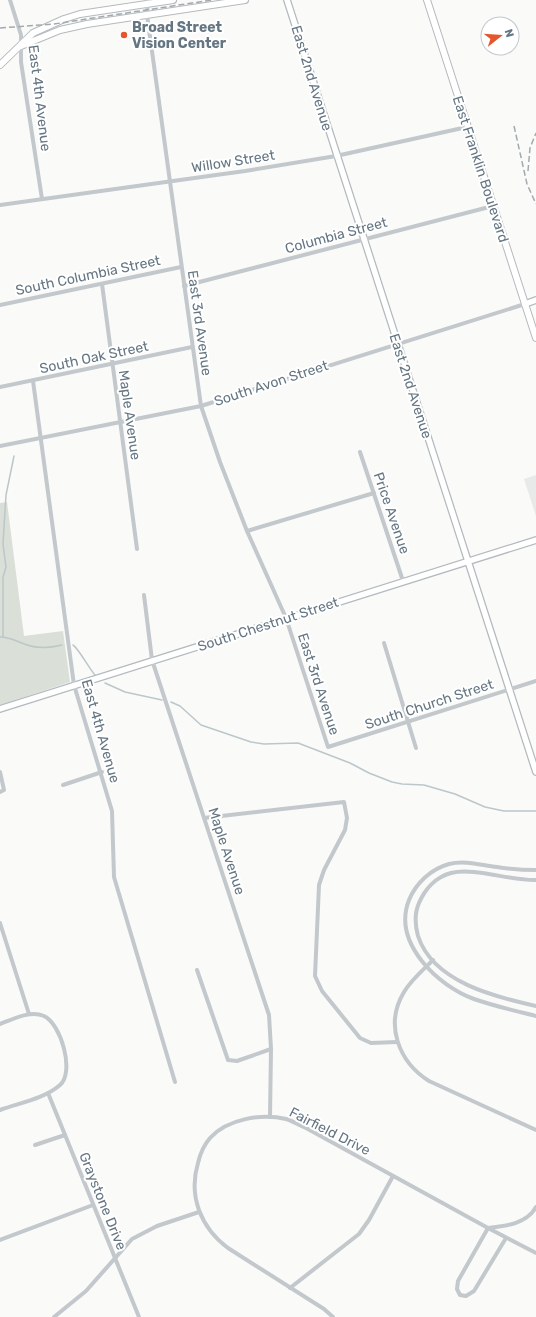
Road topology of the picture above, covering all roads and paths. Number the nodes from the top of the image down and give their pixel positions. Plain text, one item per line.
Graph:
1 (10, 0) edge
2 (173, 0) edge
3 (245, 0) edge
4 (287, 0) edge
5 (427, 0) edge
6 (149, 2) edge
7 (147, 15) junction
8 (21, 46) junction
9 (0, 65) edge
10 (467, 127) junction
11 (336, 156) junction
12 (170, 182) junction
13 (42, 199) junction
14 (0, 205) edge
15 (493, 206) junction
16 (364, 239) junction
17 (181, 267) junction
18 (102, 284) junction
19 (184, 286) junction
20 (536, 300) edge
21 (525, 304) junction
22 (0, 305) edge
23 (536, 338) edge
24 (397, 344) junction
25 (192, 347) junction
26 (113, 364) junction
27 (33, 380) junction
28 (0, 387) edge
29 (200, 406) junction
30 (120, 422) junction
31 (41, 438) junction
32 (0, 446) edge
33 (360, 452) dead end
34 (374, 492) junction
35 (246, 531) junction
36 (536, 540) edge
37 (137, 549) dead end
38 (468, 561) junction
39 (403, 580) junction
40 (144, 594) dead end
41 (286, 618) junction
42 (384, 644) dead end
43 (152, 660) junction
44 (536, 681) edge
45 (74, 685) junction
46 (509, 690) junction
47 (0, 709) edge
48 (408, 722) junction
49 (328, 747) joint
50 (416, 748) dead end
51 (0, 772) edge
52 (102, 772) junction
53 (536, 772) edge
54 (62, 785) dead end
55 (0, 792) edge
56 (204, 818) junction
57 (536, 870) edge
58 (536, 880) edge
59 (0, 923) edge
60 (433, 960) junction
61 (427, 966) junction
62 (197, 970) dead end
63 (536, 1006) edge
64 (29, 1014) junction
65 (536, 1016) edge
66 (0, 1024) edge
67 (397, 1042) junction
68 (271, 1049) junction
69 (175, 1082) dead end
70 (48, 1093) junction
71 (0, 1110) edge
72 (270, 1117) junction
73 (536, 1130) edge
74 (65, 1135) junction
75 (35, 1145) dead end
76 (392, 1176) junction
77 (93, 1205) junction
78 (536, 1207) edge
79 (199, 1212) junction
80 (488, 1228) junction
81 (506, 1238) junction
82 (0, 1240) edge
83 (536, 1254) edge
84 (115, 1258) junction
85 (290, 1288) junction
86 (54, 1317) edge
87 (138, 1317) edge
88 (332, 1317) edge

1 - 8 street, East 4th Avenue
2 - 6 main road
3 - 7 main road
4 - 11 street, East 2nd Avenue
5 - 10 main road, East Franklin Boulevard
6 - 7 street, East 3rd Avenue
6 - 8 main road
7 - 8 main road
7 - 12 street, East 3rd Avenue
8 - 9 main road
8 - 13 street, East 4th Avenue
10 - 11 street, Willow Street
10 - 15 main road, East Franklin Boulevard
11 - 12 street, Willow Street
11 - 16 street, East 2nd Avenue
12 - 13 street, Willow Street
12 - 17 street, East 3rd Avenue
13 - 14 street, Willow Street
15 - 16 street, Columbia Street
15 - 21 main road, East Franklin Boulevard
16 - 19 street, Columbia Street
16 - 24 street, East 2nd Avenue
17 - 18 street, South Columbia Street
17 - 19 street, East 3rd Avenue
18 - 22 street, South Columbia Street
18 - 26 street, Maple Avenue
19 - 25 street, East 3rd Avenue
20 - 21 street, South Avon Street
21 - 23 main road, East Franklin Boulevard
21 - 24 street, South Avon Street
24 - 29 street, South Avon Street
24 - 38 street, East 2nd Avenue
25 - 26 street, South Oak Street
25 - 29 street, East 3rd Avenue
26 - 27 street, South Oak Street
26 - 30 street, Maple Avenue
27 - 28 street, South Oak Street
27 - 31 street, East 4th Avenue
29 - 30 street, South Avon Street
29 - 35 street, East 3rd Avenue
30 - 31 street, South Avon Street
30 - 37 street, Maple Avenue
31 - 32 street, South Avon Street
31 - 45 street, East 4th Avenue
33 - 34 street, Price Avenue
34 - 35 street
34 - 39 street, Price Avenue
35 - 41 street, East 3rd Avenue
36 - 38 street, South Chestnut Street
38 - 39 street, South Chestnut Street
38 - 46 street, East 2nd Avenue
39 - 41 street, South Chestnut Street
40 - 43 street, Maple Avenue
41 - 43 street, South Chestnut Street
41 - 49 street, East 3rd Avenue
42 - 48 street
43 - 45 street, South Chestnut Street
43 - 56 street, Maple Avenue
44 - 46 street, South Church Street
45 - 47 street, South Chestnut Street
45 - 52 street, East 4th Avenue
46 - 48 street, South Church Street
46 - 53 street, East 2nd Avenue
48 - 49 street, South Church Street
48 - 50 street
51 - 55 street
52 - 54 street
52 - 69 street, East 4th Avenue
56 - 67 street
56 - 68 street, Maple Avenue
57 - 61 street
58 - 60 street
59 - 64 street
60 - 61 street
60 - 63 street
61 - 65 street
61 - 67 street
62 - 68 street
64 - 66 street
64 - 70 street
67 - 73 street
68 - 72 street, Maple Avenue
70 - 71 street
70 - 74 street, Graystone Drive
72 - 76 street, Fairfield Drive
72 - 79 street, Fairfield Drive
74 - 75 street
74 - 77 street, Graystone Drive
76 - 80 street, Fairfield Drive
76 - 85 street
77 - 82 street
77 - 84 street, Graystone Drive
78 - 80 street
79 - 84 street
79 - 85 street, Fairfield Drive
80 - 81 street, Fairfield Drive
80 - 81 street
81 - 83 street, Fairfield Drive
84 - 86 street
84 - 87 street, Graystone Drive
85 - 88 street, Fairfield Drive

